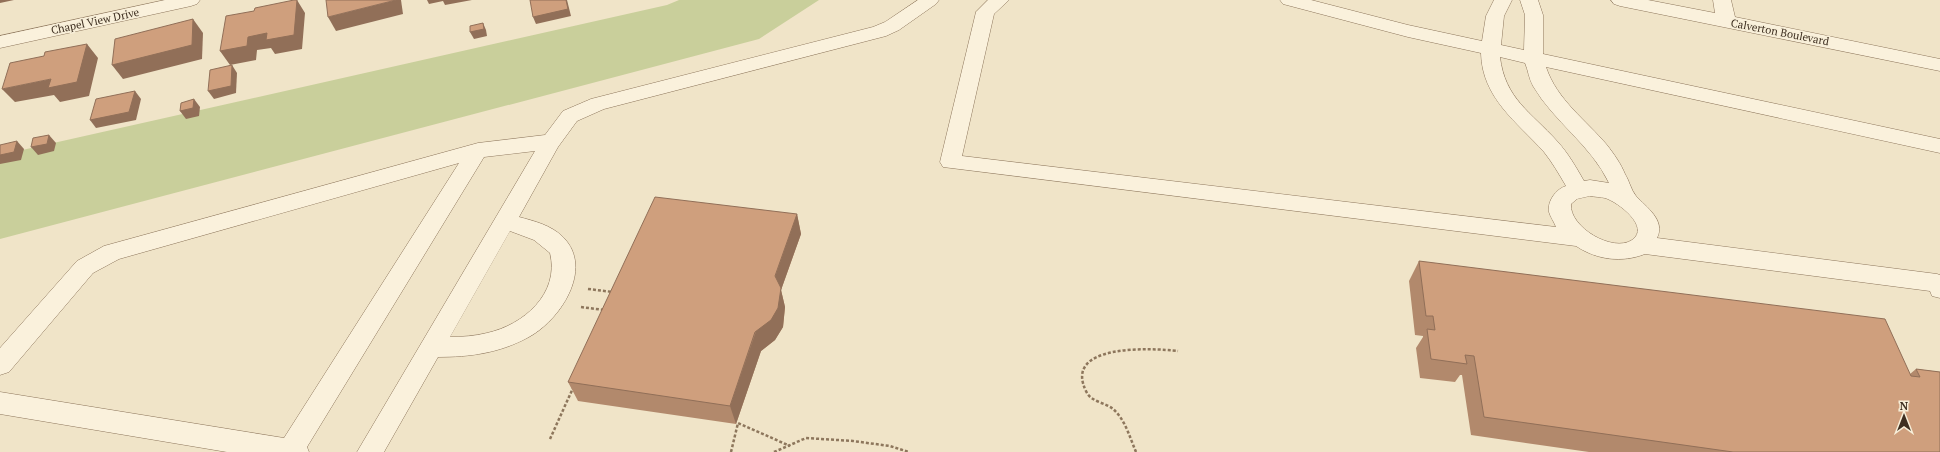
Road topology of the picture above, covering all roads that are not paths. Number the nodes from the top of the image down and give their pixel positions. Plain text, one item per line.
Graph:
1 (191, 0) edge
2 (930, 0) edge
3 (1000, 0) edge
4 (1289, 0) edge
5 (1503, 0) edge
6 (1529, 0) edge
7 (1620, 0) edge
8 (1722, 0) edge
9 (1726, 21) junction
10 (0, 42) edge
11 (1490, 49) junction
12 (1533, 58) junction
13 (1940, 65) edge
14 (551, 142) junction
15 (1940, 146) edge
16 (478, 150) junction
17 (1578, 189) junction
18 (1627, 200) junction
19 (505, 221) junction
20 (1579, 238) junction
21 (1642, 245) junction
22 (1940, 289) edge
23 (431, 347) junction
24 (0, 365) edge
25 (0, 403) edge
26 (293, 451) edge
27 (370, 452) edge

1 - 10 street, Chapel View Drive
2 - 14 street
3 - 20 street
4 - 11 street
5 - 11 street
6 - 12 street
7 - 9 street, Calverton Boulevard
8 - 9 street
9 - 13 street, Calverton Boulevard
11 - 12 street
11 - 17 street
12 - 15 street
12 - 18 street
14 - 16 street
14 - 19 street
16 - 24 street
16 - 26 street
17 - 18 street
17 - 20 street
18 - 21 street
19 - 23 street
19 - 23 street
20 - 21 street
21 - 22 street
23 - 27 street
25 - 26 street

